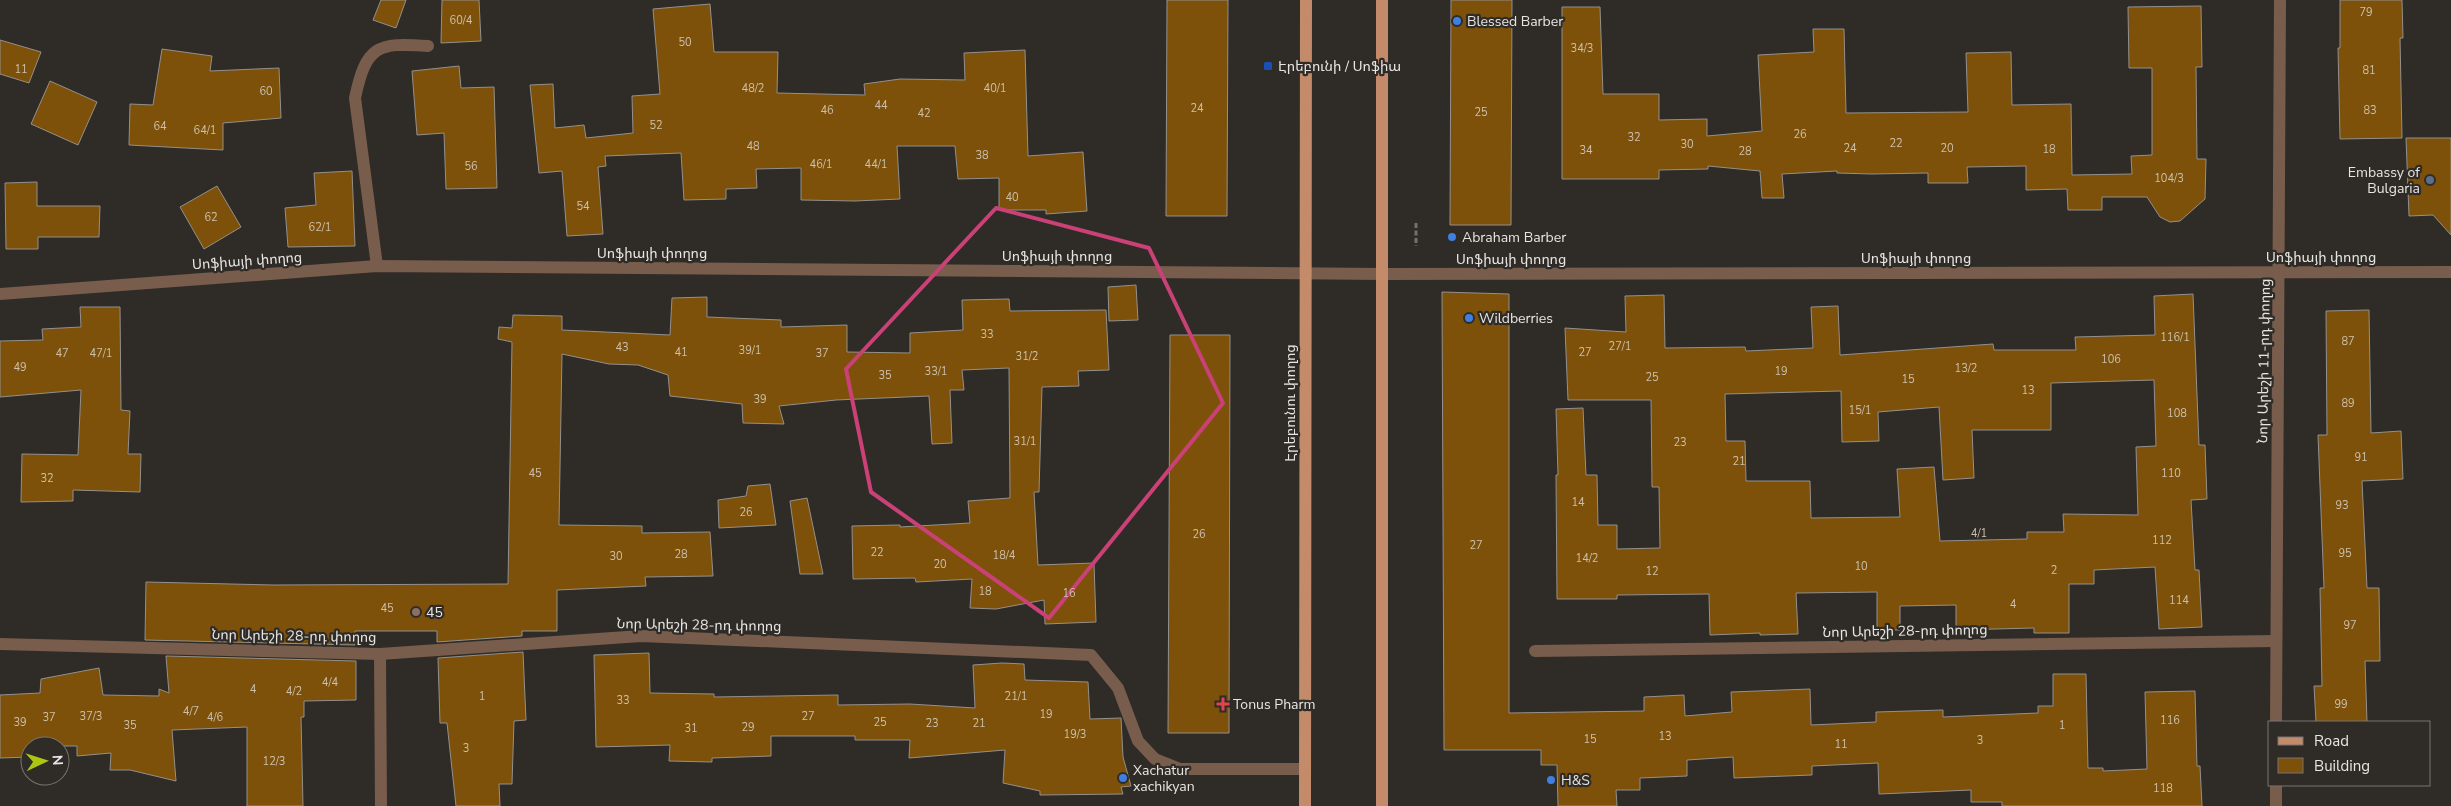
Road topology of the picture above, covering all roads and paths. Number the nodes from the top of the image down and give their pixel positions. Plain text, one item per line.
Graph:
1 (1306, 0) edge
2 (1382, 0) edge
3 (2280, 0) edge
4 (428, 46) dead end
5 (1416, 223) dead end
6 (1416, 246) dead end
7 (377, 266) junction
8 (2280, 271) junction
9 (2451, 272) edge
10 (1306, 273) junction
11 (1382, 274) junction
12 (0, 294) edge
13 (2276, 641) junction
14 (0, 644) edge
15 (1535, 651) dead end
16 (380, 654) junction
17 (2276, 721) edge
18 (1305, 768) junction
19 (2276, 786) edge
20 (381, 806) edge
21 (1305, 806) edge
22 (1382, 806) edge
23 (2276, 806) edge

1 - 10 main road, Էրեբունու փողոց
2 - 11 main road
3 - 8 street, Նոր Արեշի 11-րդ փողոց
4 - 7 street
5 - 6 path
7 - 10 street, Սոֆիայի փողոց
7 - 12 street, Սոֆիայի փողոց
8 - 9 street, Սոֆիայի փողոց
8 - 11 street, Սոֆիայի փողոց
8 - 13 street, Նոր Արեշի 11-րդ փողոց
10 - 11 street, Սոֆիայի փողոց
10 - 18 main road, Էրեբունու փողոց
11 - 22 main road
13 - 15 street, Նոր Արեշի 28-րդ փողոց
13 - 17 street, Նոր Արեշի 11-րդ փողոց
14 - 16 street, Նոր Արեշի 28-րդ փողոց
16 - 18 street, Նոր Արեշի 28-րդ փողոց
16 - 20 street
18 - 21 main road, Էրեբունու փողոց
19 - 23 street

